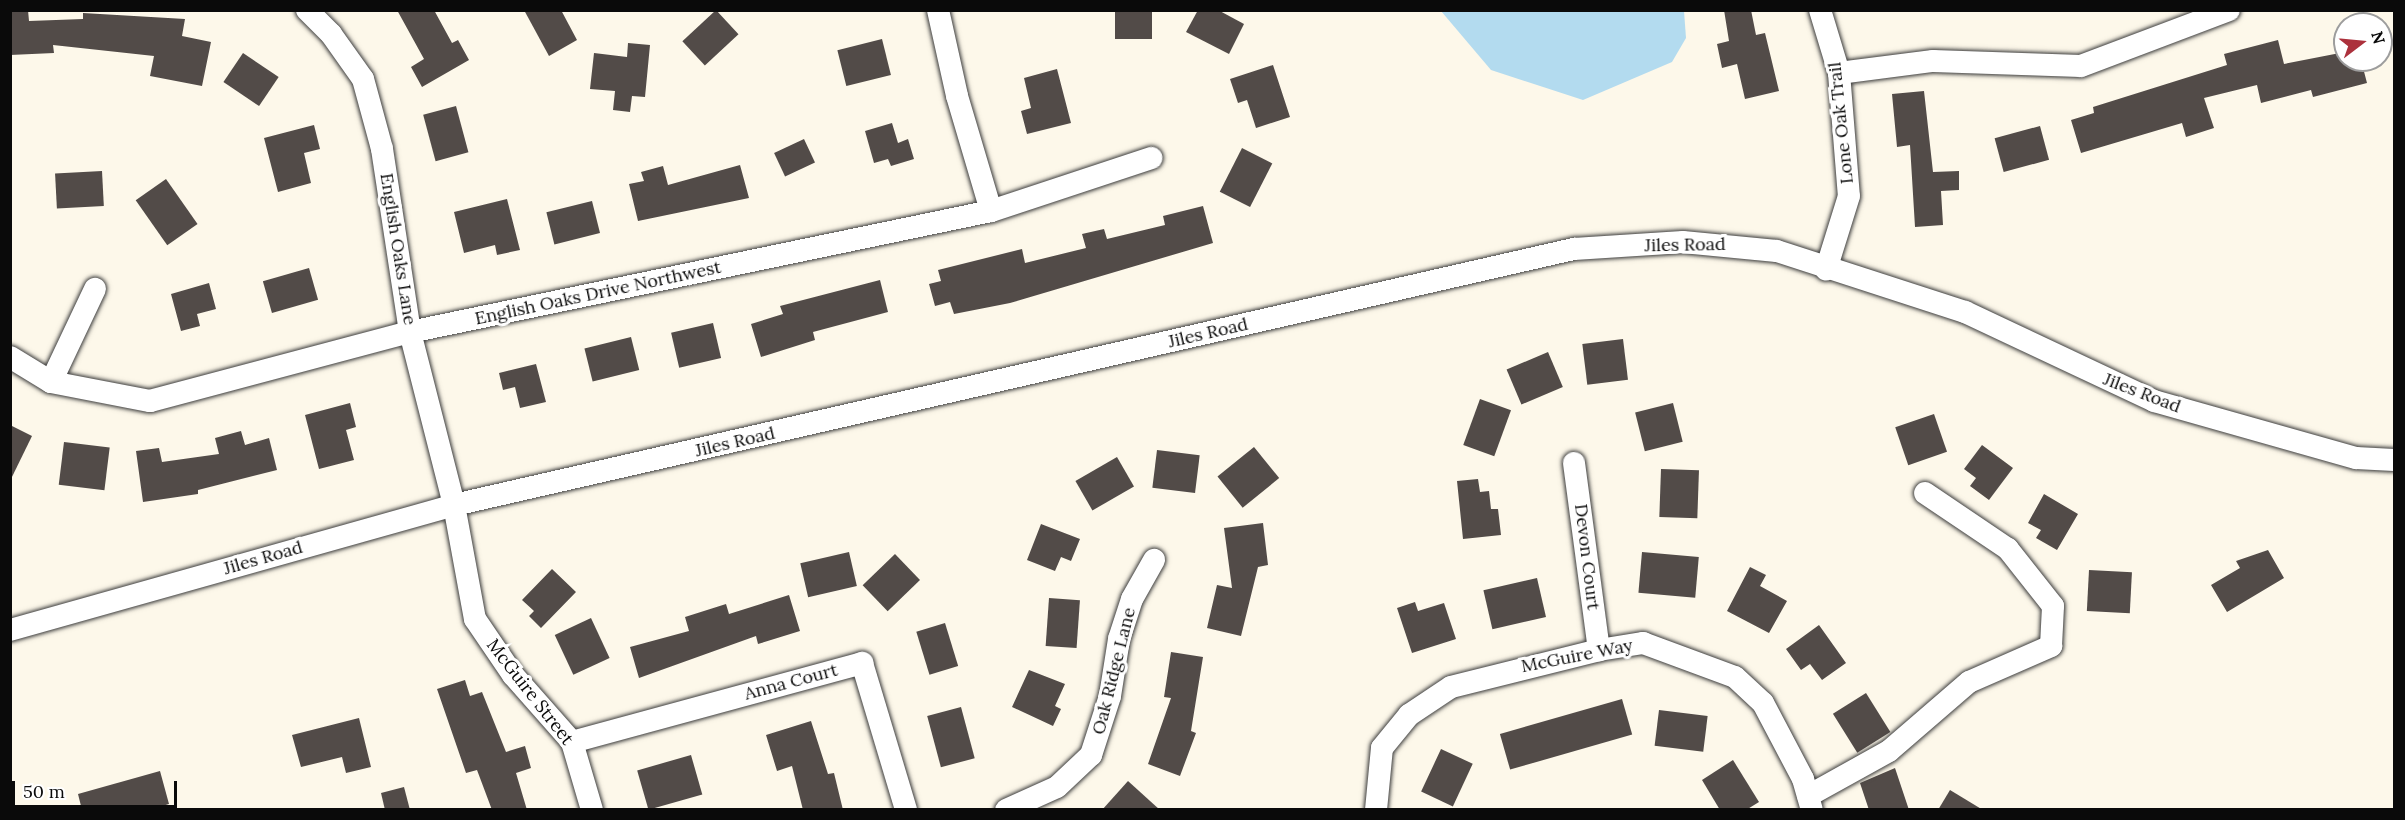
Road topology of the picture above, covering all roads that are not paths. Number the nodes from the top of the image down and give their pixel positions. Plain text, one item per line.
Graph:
1 (308, 10) edge
2 (938, 10) edge
3 (1820, 10) edge
4 (2229, 10) edge
5 (1839, 73) junction
6 (1151, 158) dead end
7 (991, 212) junction
8 (1826, 270) junction
9 (95, 289) dead end
10 (411, 332) junction
11 (10, 357) edge
12 (51, 382) junction
13 (2394, 460) edge
14 (1574, 463) dead end
15 (1925, 493) dead end
16 (454, 505) junction
17 (1154, 560) dead end
18 (10, 630) edge
19 (1599, 650) junction
20 (572, 742) junction
21 (1810, 803) edge
22 (592, 810) edge
23 (906, 810) edge
24 (1006, 810) edge
25 (1376, 810) edge

1 - 10 street, English Oaks Lane
2 - 7 street
3 - 5 street, Lone Oak Trail
4 - 5 street
5 - 8 street, Lone Oak Trail
6 - 7 street, English Oaks Drive Northwest
7 - 10 street, English Oaks Drive Northwest
8 - 13 street, Jiles Road
8 - 16 street, Jiles Road
9 - 12 street
10 - 12 street, English Oaks Drive Northwest
10 - 16 street, English Oaks Lane
11 - 12 street, English Oaks Drive Northwest
14 - 19 street, Devon Court
15 - 21 street
16 - 18 street, Jiles Road
16 - 20 street, McGuire Street
17 - 24 street, Oak Ridge Lane
19 - 21 street, McGuire Way
19 - 25 street, McGuire Way
20 - 22 street, McGuire Street
20 - 23 street, Anna Court

